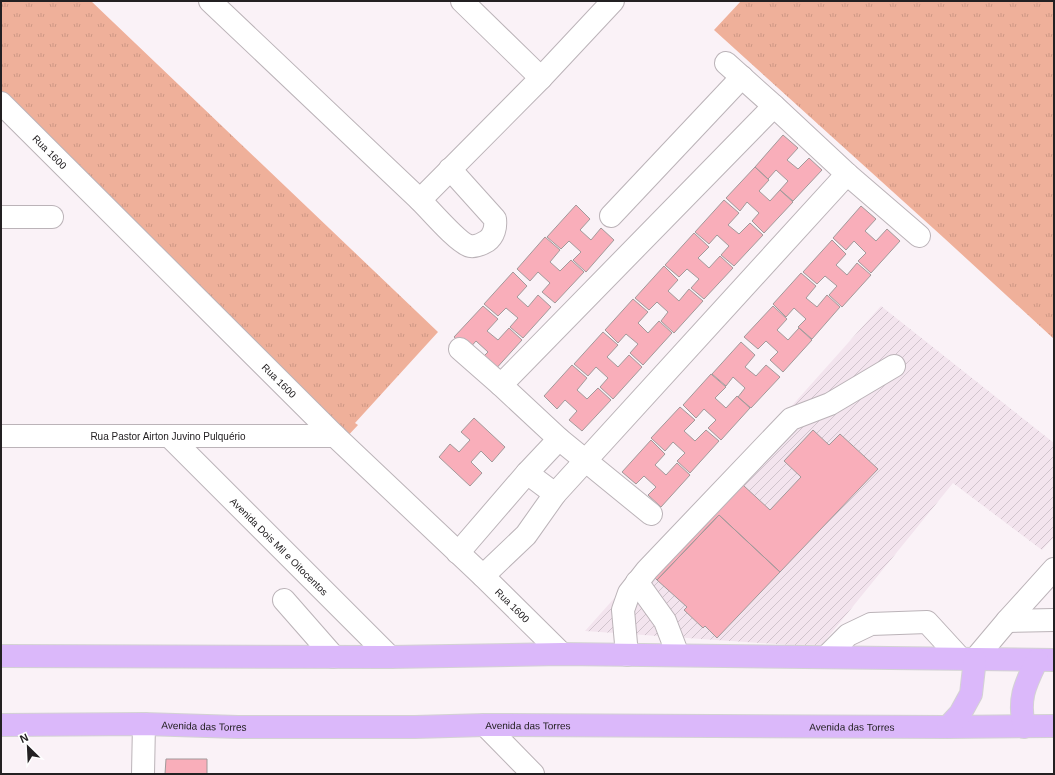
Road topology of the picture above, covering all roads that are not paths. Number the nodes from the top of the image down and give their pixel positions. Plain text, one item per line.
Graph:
1 (210, 1) edge
2 (462, 1) edge
3 (613, 1) edge
4 (541, 78) junction
5 (1, 103) edge
6 (774, 106) junction
7 (450, 169) junction
8 (848, 174) junction
9 (420, 200) junction
10 (611, 216) dead end
11 (1, 217) edge
12 (52, 217) dead end
13 (919, 236) dead end
14 (460, 349) dead end
15 (894, 366) dead end
16 (501, 385) junction
17 (1, 436) edge
18 (169, 436) junction
19 (335, 436) junction
20 (559, 439) junction
21 (585, 460) junction
22 (527, 473) junction
23 (555, 494) junction
24 (651, 514) dead end
25 (458, 553) junction
26 (1054, 569) edge
27 (483, 576) junction
28 (637, 582) junction
29 (284, 600) dead end
30 (1007, 620) junction
31 (1054, 620) edge
32 (562, 654) junction
33 (627, 655) junction
34 (678, 655) junction
35 (1, 656) edge
36 (334, 657) junction
37 (390, 657) junction
38 (826, 657) junction
39 (968, 659) junction
40 (1046, 660) edge
41 (144, 724) junction
42 (1, 725) edge
43 (485, 725) junction
44 (1054, 726) edge
45 (948, 727) junction
46 (1024, 727) junction
47 (143, 774) edge
48 (533, 774) edge

1 - 9 street
2 - 4 street
3 - 4 street
4 - 7 street
5 - 19 street, Rua 1600
6 - 8 street
6 - 10 street
6 - 16 street
7 - 9 street
7 - 9 street
8 - 13 street
8 - 21 street
11 - 12 street
14 - 16 street
15 - 28 street
16 - 20 street
17 - 18 street, Rua Pastor Airton Juvino Pulquério
18 - 19 street, Rua Pastor Airton Juvino Pulquério
18 - 37 street, Avenida Dois Mil e Oitocentos
19 - 25 street, Rua 1600
20 - 21 street
20 - 22 street
21 - 23 street
21 - 24 street
22 - 23 street
22 - 25 street
23 - 27 street
25 - 27 street, Rua 1600
26 - 30 street
27 - 32 street, Rua 1600
28 - 33 street
28 - 34 street
29 - 36 street
30 - 31 street
30 - 39 street
32 - 33 main road
32 - 37 main road
33 - 34 main road
34 - 38 main road
35 - 36 main road
36 - 37 main road
38 - 39 main road
38 - 39 street
39 - 40 main road
39 - 45 main road
40 - 46 main road
41 - 42 main road, Avenida das Torres
41 - 43 main road, Avenida das Torres
41 - 47 street
43 - 45 main road, Avenida das Torres
43 - 48 street
44 - 46 main road, Avenida das Torres
45 - 46 main road, Avenida das Torres

